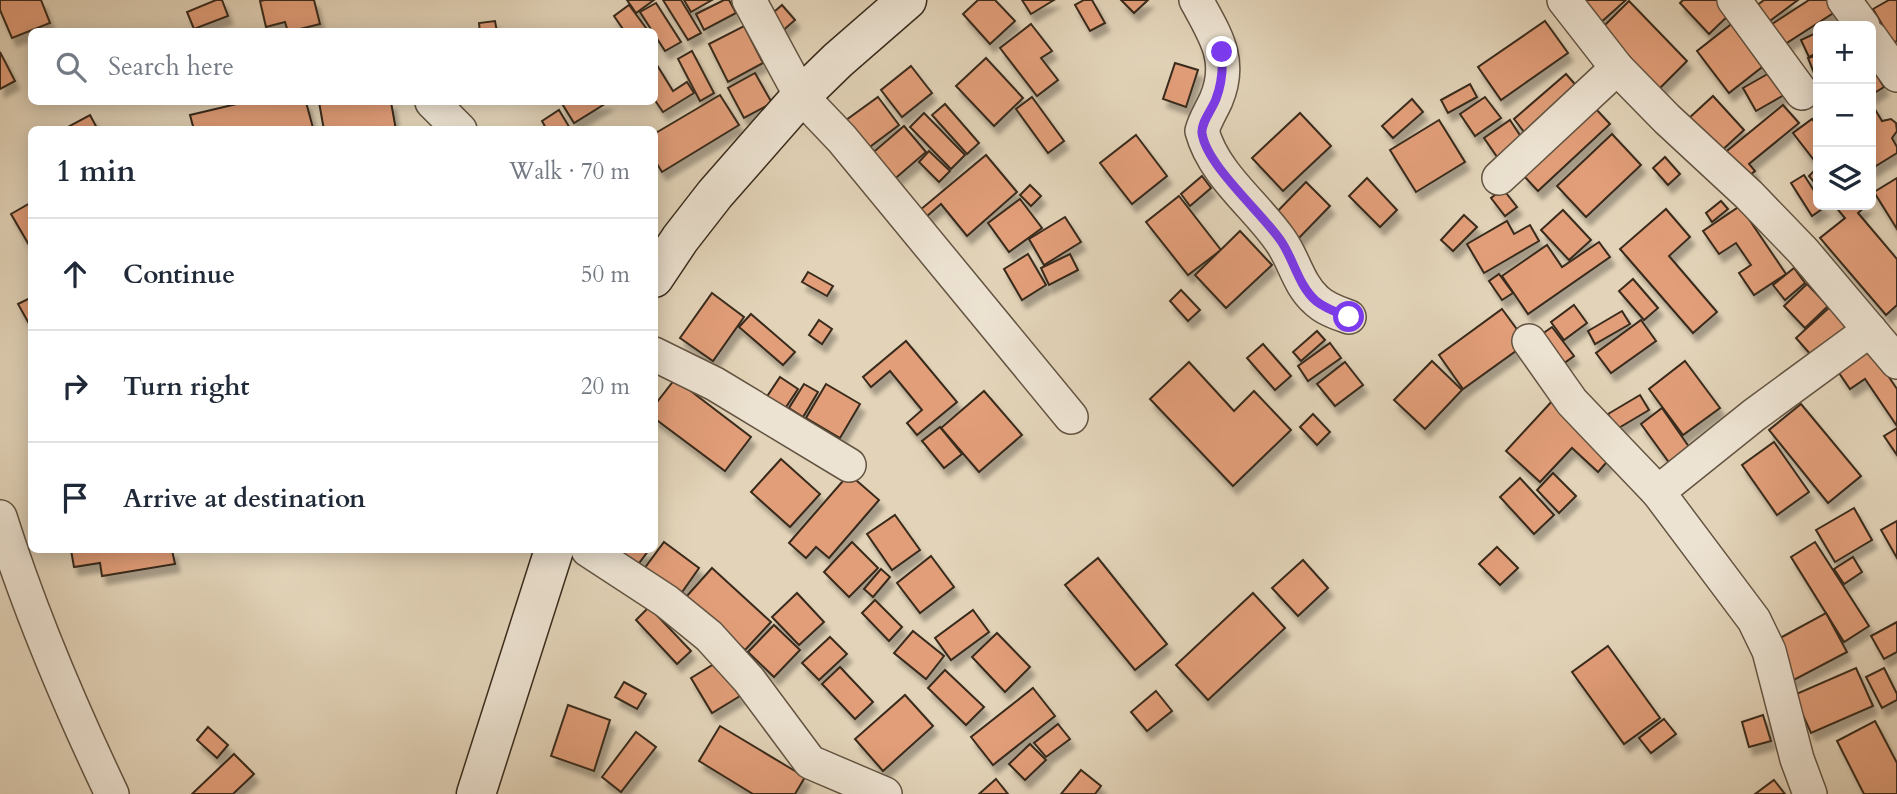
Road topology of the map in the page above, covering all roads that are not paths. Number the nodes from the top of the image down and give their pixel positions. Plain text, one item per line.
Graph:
1 (749, 0) edge
2 (907, 0) edge
3 (1196, 0) edge
4 (1564, 0) edge
5 (1734, 0) edge
6 (1844, 0) edge
7 (1859, 21) edge
8 (1876, 45) edge
9 (1618, 68) junction
10 (1897, 75) edge
11 (1802, 93) dead end
12 (801, 96) junction
13 (435, 105) edge
14 (456, 126) edge
15 (1499, 178) dead end
16 (658, 272) edge
17 (1349, 317) dead end
18 (1870, 330) junction
19 (1529, 341) dead end
20 (658, 356) edge
21 (1897, 362) edge
22 (1071, 417) dead end
23 (849, 465) dead end
24 (1658, 492) junction
25 (13, 532) edge
26 (553, 553) edge
27 (593, 553) edge
28 (112, 794) edge
29 (477, 794) edge
30 (885, 794) edge
31 (1810, 794) edge

1 - 12 street
2 - 12 street
3 - 17 street
4 - 9 street
5 - 11 street
6 - 7 street
8 - 10 street
9 - 15 street
9 - 18 street
12 - 16 street
12 - 22 street
13 - 14 street
18 - 21 street
18 - 24 street
19 - 24 street
20 - 23 street
24 - 31 street
25 - 28 street
26 - 29 street
27 - 30 street

